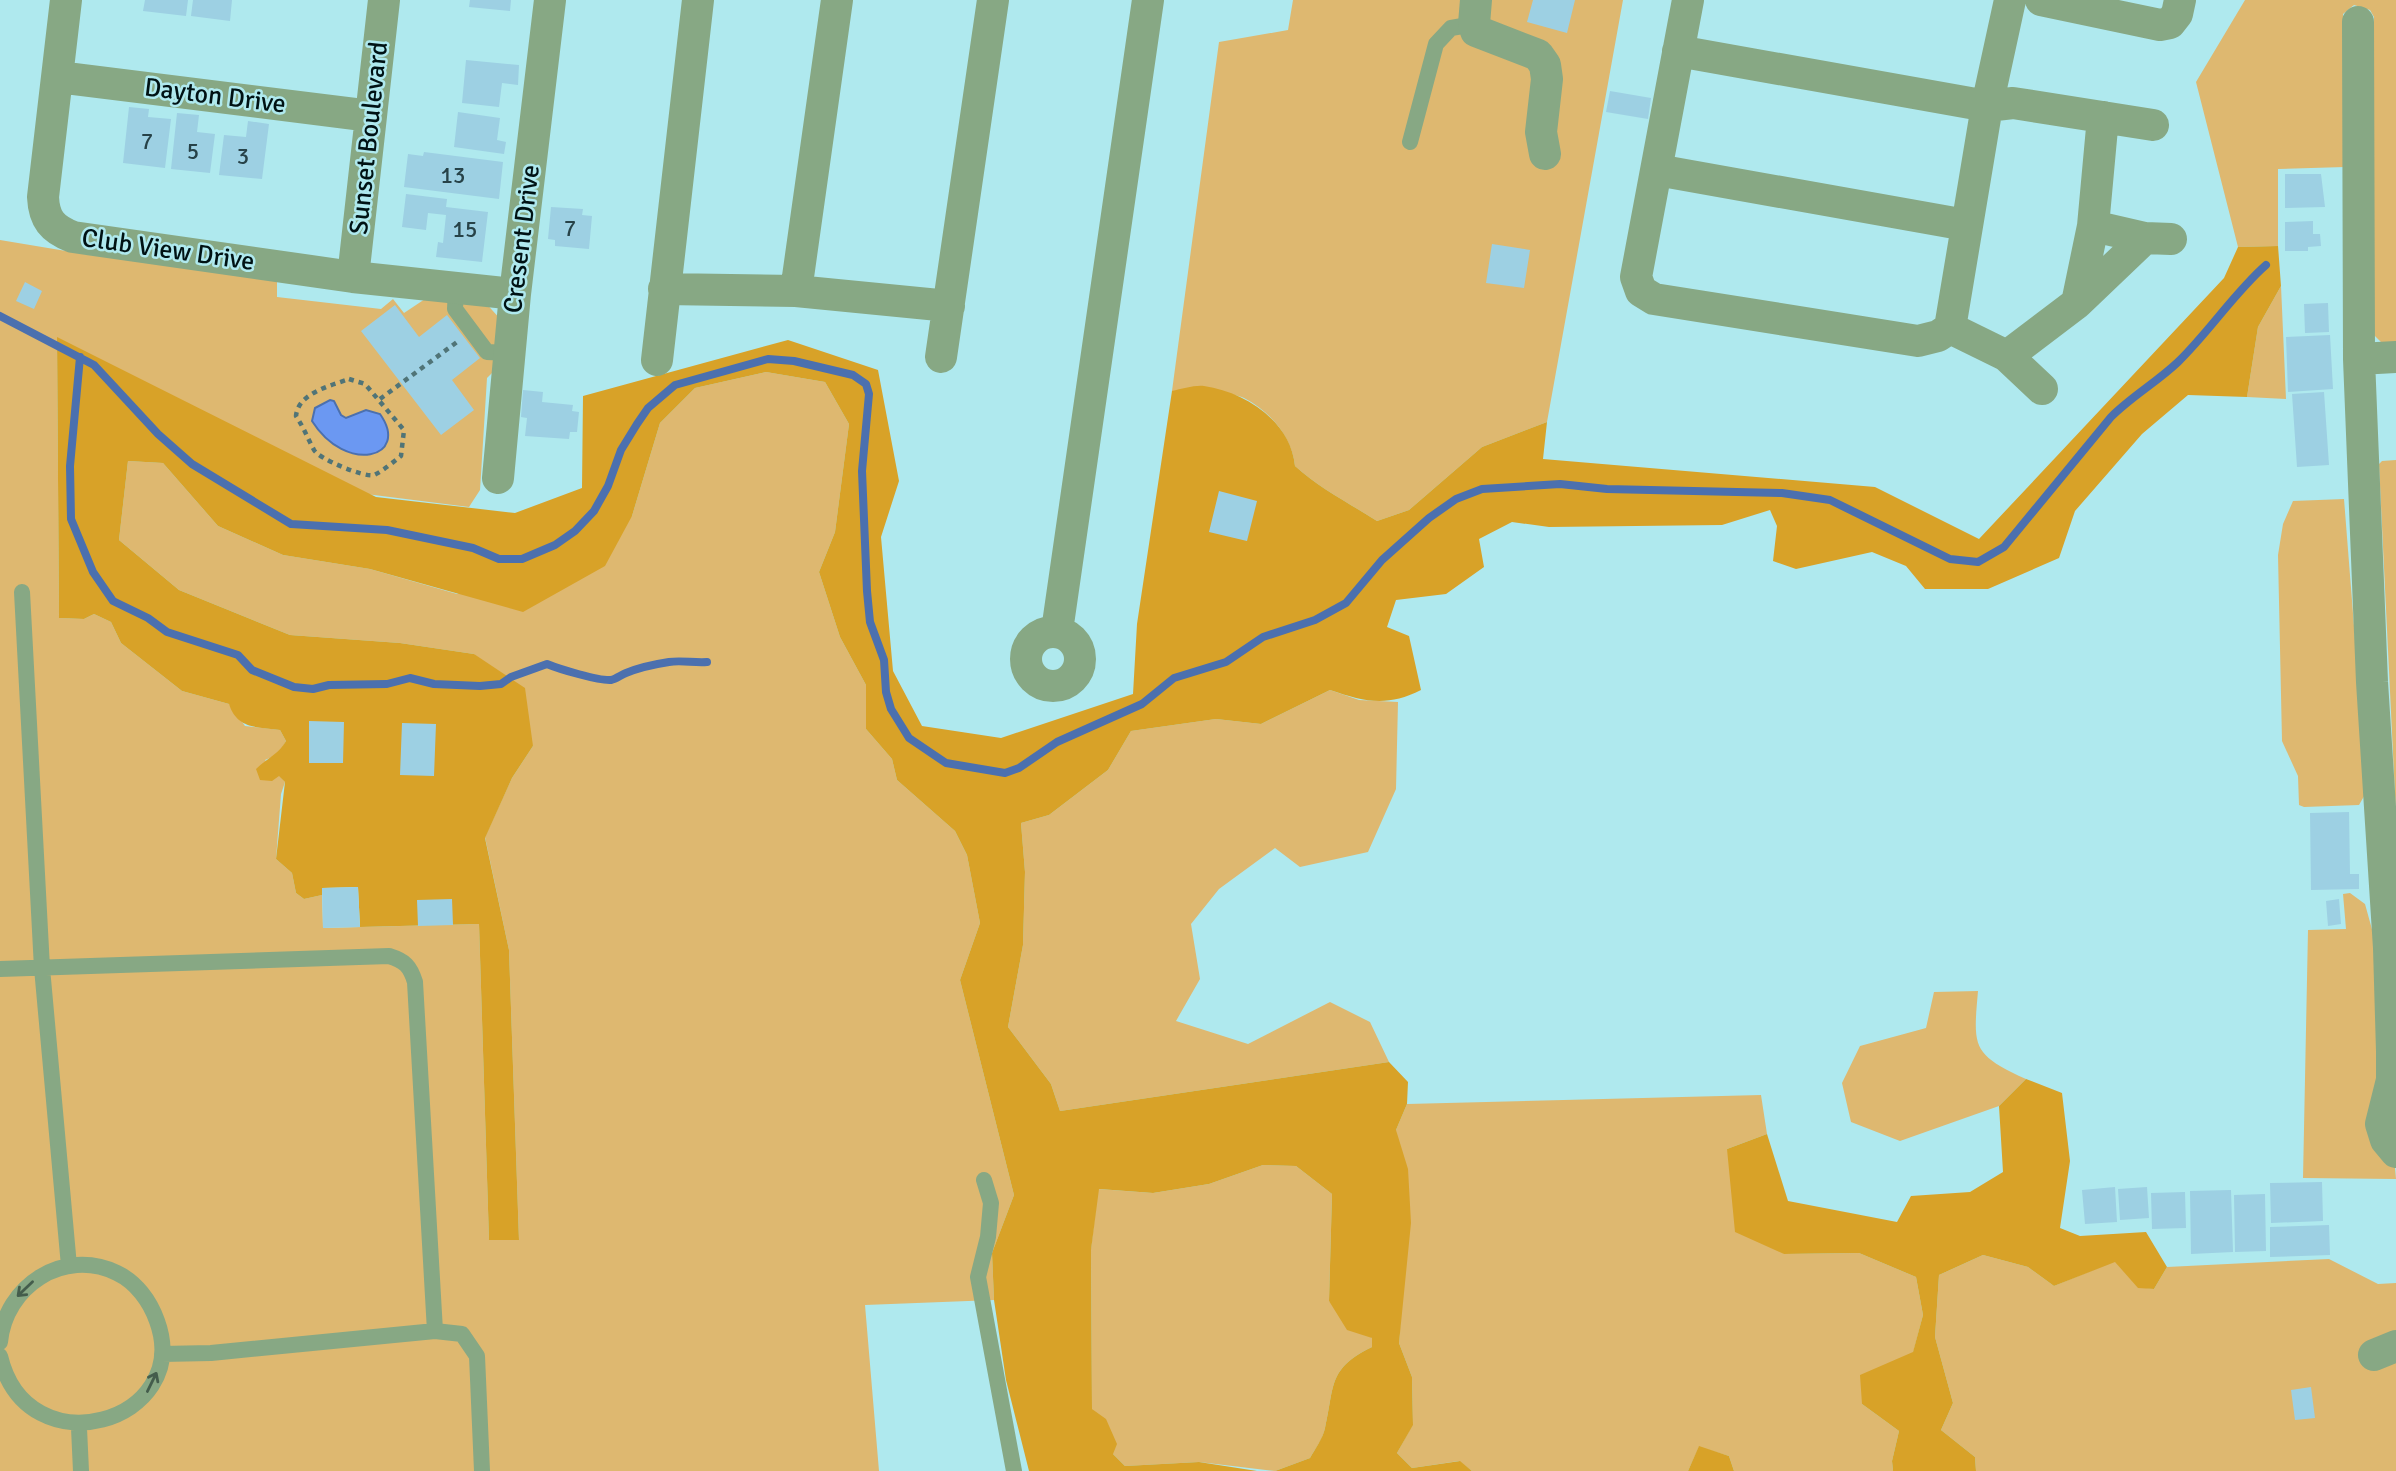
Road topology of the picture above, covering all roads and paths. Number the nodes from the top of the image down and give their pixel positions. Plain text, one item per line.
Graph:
1 (66, 0) edge
2 (384, 0) edge
3 (550, 0) edge
4 (698, 0) edge
5 (837, 0) edge
6 (993, 0) edge
7 (1148, 0) edge
8 (1688, 0) edge
9 (2010, 0) edge
10 (2041, 0) edge
11 (2180, 0) edge
12 (1475, 12) edge
13 (2358, 22) dead end
14 (1678, 51) junction
15 (58, 77) junction
16 (1987, 106) junction
17 (371, 116) junction
18 (2103, 117) junction
19 (2153, 125) dead end
20 (1410, 142) dead end
21 (1545, 154) dead end
22 (1657, 170) junction
23 (1966, 225) junction
24 (2092, 226) junction
25 (353, 277) junction
26 (456, 288) junction
27 (664, 289) junction
28 (796, 291) junction
29 (515, 294) junction
30 (2077, 303) junction
31 (949, 306) junction
32 (1950, 328) junction
33 (472, 332) junction
34 (509, 353) junction
35 (941, 356) dead end
36 (2007, 356) junction
37 (2396, 357) edge
38 (2359, 359) junction
39 (657, 360) dead end
40 (2042, 389) dead end
41 (380, 399) junction
42 (498, 478) dead end
43 (22, 592) dead end
44 (1057, 631) dead end
45 (42, 968) junction
46 (0, 969) edge
47 (2394, 1080) edge
48 (2396, 1152) edge
49 (984, 1180) dead end
50 (69, 1266) junction
51 (435, 1331) junction
52 (0, 1342) edge
53 (162, 1354) junction
54 (0, 1356) edge
55 (79, 1428) junction
56 (81, 1471) edge
57 (482, 1471) edge
58 (1014, 1471) edge

1 - 15 street, Club View Drive
2 - 17 street, Sunset Boulevard
3 - 29 street, Cresent Drive
4 - 27 street
5 - 28 street
6 - 31 street
7 - 44 street
8 - 14 street
9 - 16 street
10 - 11 street
12 - 20 lane
12 - 21 street
13 - 38 street
14 - 16 street
14 - 22 street
15 - 17 street, Dayton Drive
15 - 25 street, Club View Drive
16 - 18 street
16 - 23 street
17 - 25 street, Sunset Boulevard
18 - 19 street
18 - 24 street
22 - 23 street
22 - 32 street
23 - 32 street
24 - 30 street
24 - 30 street
25 - 26 street, Club View Drive
26 - 29 street, Club View Drive
26 - 33 lane
27 - 28 street
27 - 39 street
28 - 31 street
29 - 34 street, Cresent Drive
30 - 36 street
31 - 35 street
32 - 36 street
33 - 34 lane
33 - 41 path
34 - 42 street, Cresent Drive
36 - 40 street
37 - 38 street
38 - 47 street
41 - 41 path
43 - 45 lane
45 - 46 lane
45 - 50 lane
45 - 51 lane
47 - 48 street
49 - 58 lane
50 -> 52 lane
50 - 53 lane
51 - 53 lane
51 - 57 lane
55 -> 53 lane
54 - 55 lane
55 - 56 lane

